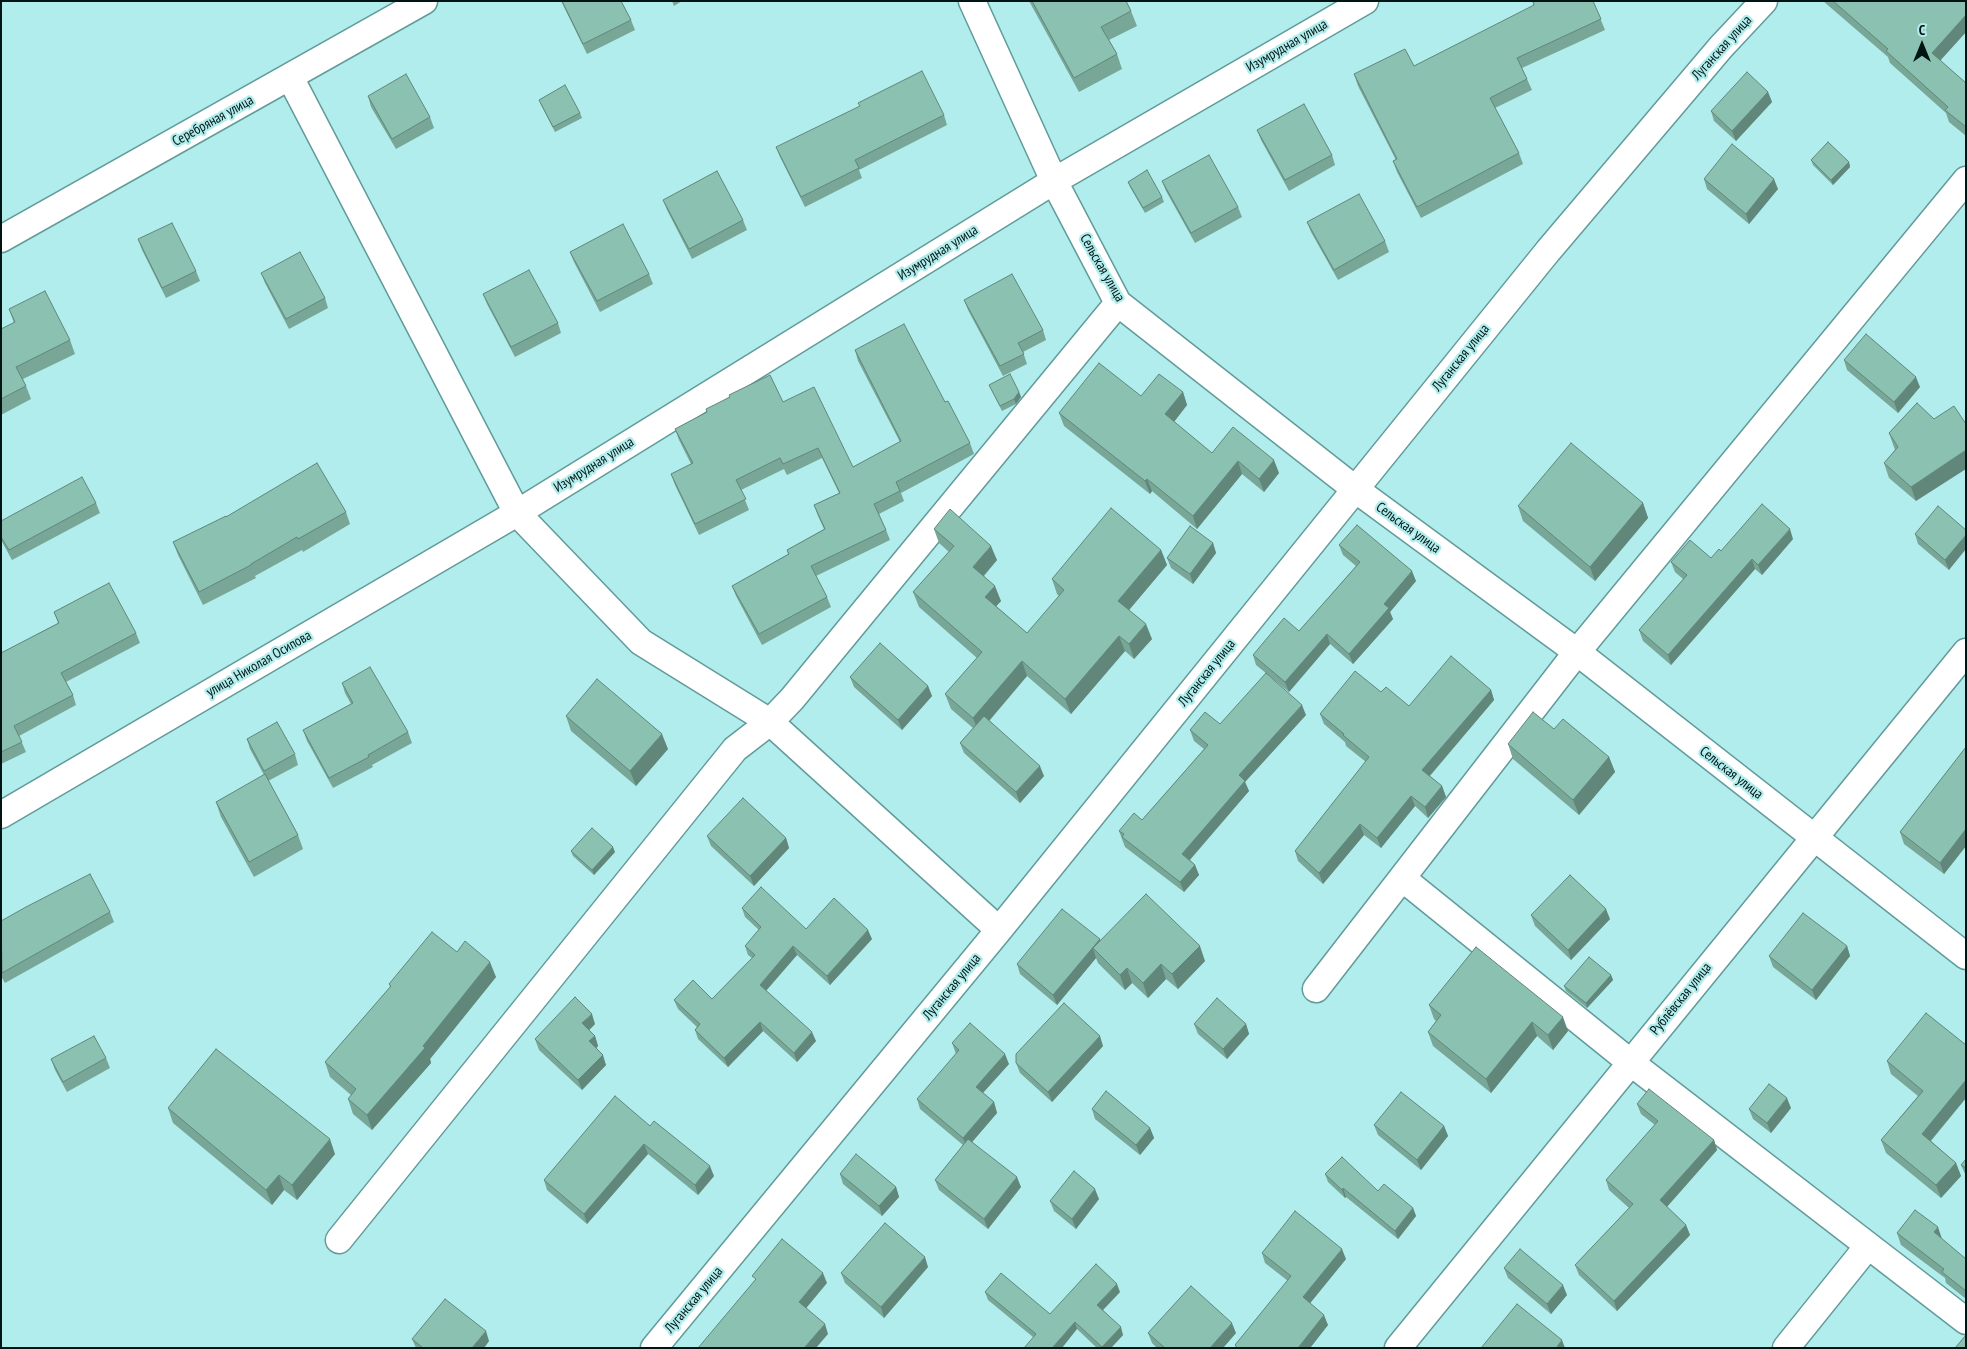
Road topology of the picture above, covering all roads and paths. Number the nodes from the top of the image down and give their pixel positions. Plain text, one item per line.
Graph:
1 (424, 1) edge
2 (972, 1) edge
3 (1365, 1) edge
4 (1764, 1) edge
5 (290, 77) junction
6 (1966, 180) edge
7 (1054, 181) junction
8 (1, 239) edge
9 (1118, 303) junction
10 (1355, 489) junction
11 (517, 513) junction
12 (1577, 652) junction
13 (1966, 652) edge
14 (770, 722) junction
15 (1, 815) edge
16 (1812, 838) junction
17 (1402, 878) junction
18 (999, 930) junction
19 (1966, 956) edge
20 (1316, 988) dead end
21 (1630, 1062) junction
22 (339, 1240) dead end
23 (1868, 1246) junction
24 (1966, 1321) edge
25 (654, 1348) edge
26 (1398, 1348) edge
27 (1786, 1348) edge

1 - 5 street, Серебряная улица
2 - 7 street, Сельская улица
3 - 7 street, Изумрудная улица
4 - 10 street, Луганская улица
5 - 8 street, Серебряная улица
5 - 11 street
6 - 12 street
7 - 9 street, Сельская улица
7 - 11 street, Изумрудная улица
9 - 10 street, Сельская улица
9 - 14 street
10 - 12 street, Сельская улица
10 - 18 street, Луганская улица
11 - 14 street
11 - 15 street, улица Николая Осипова
12 - 16 street, Сельская улица
12 - 17 street
13 - 16 street, Рублёвская улица
14 - 18 street
14 - 22 street
16 - 19 street, Сельская улица
16 - 21 street, Рублёвская улица
17 - 20 street
17 - 21 street
18 - 25 street, Луганская улица
21 - 23 street
21 - 26 street, Рублёвская улица
23 - 24 street
23 - 27 street

